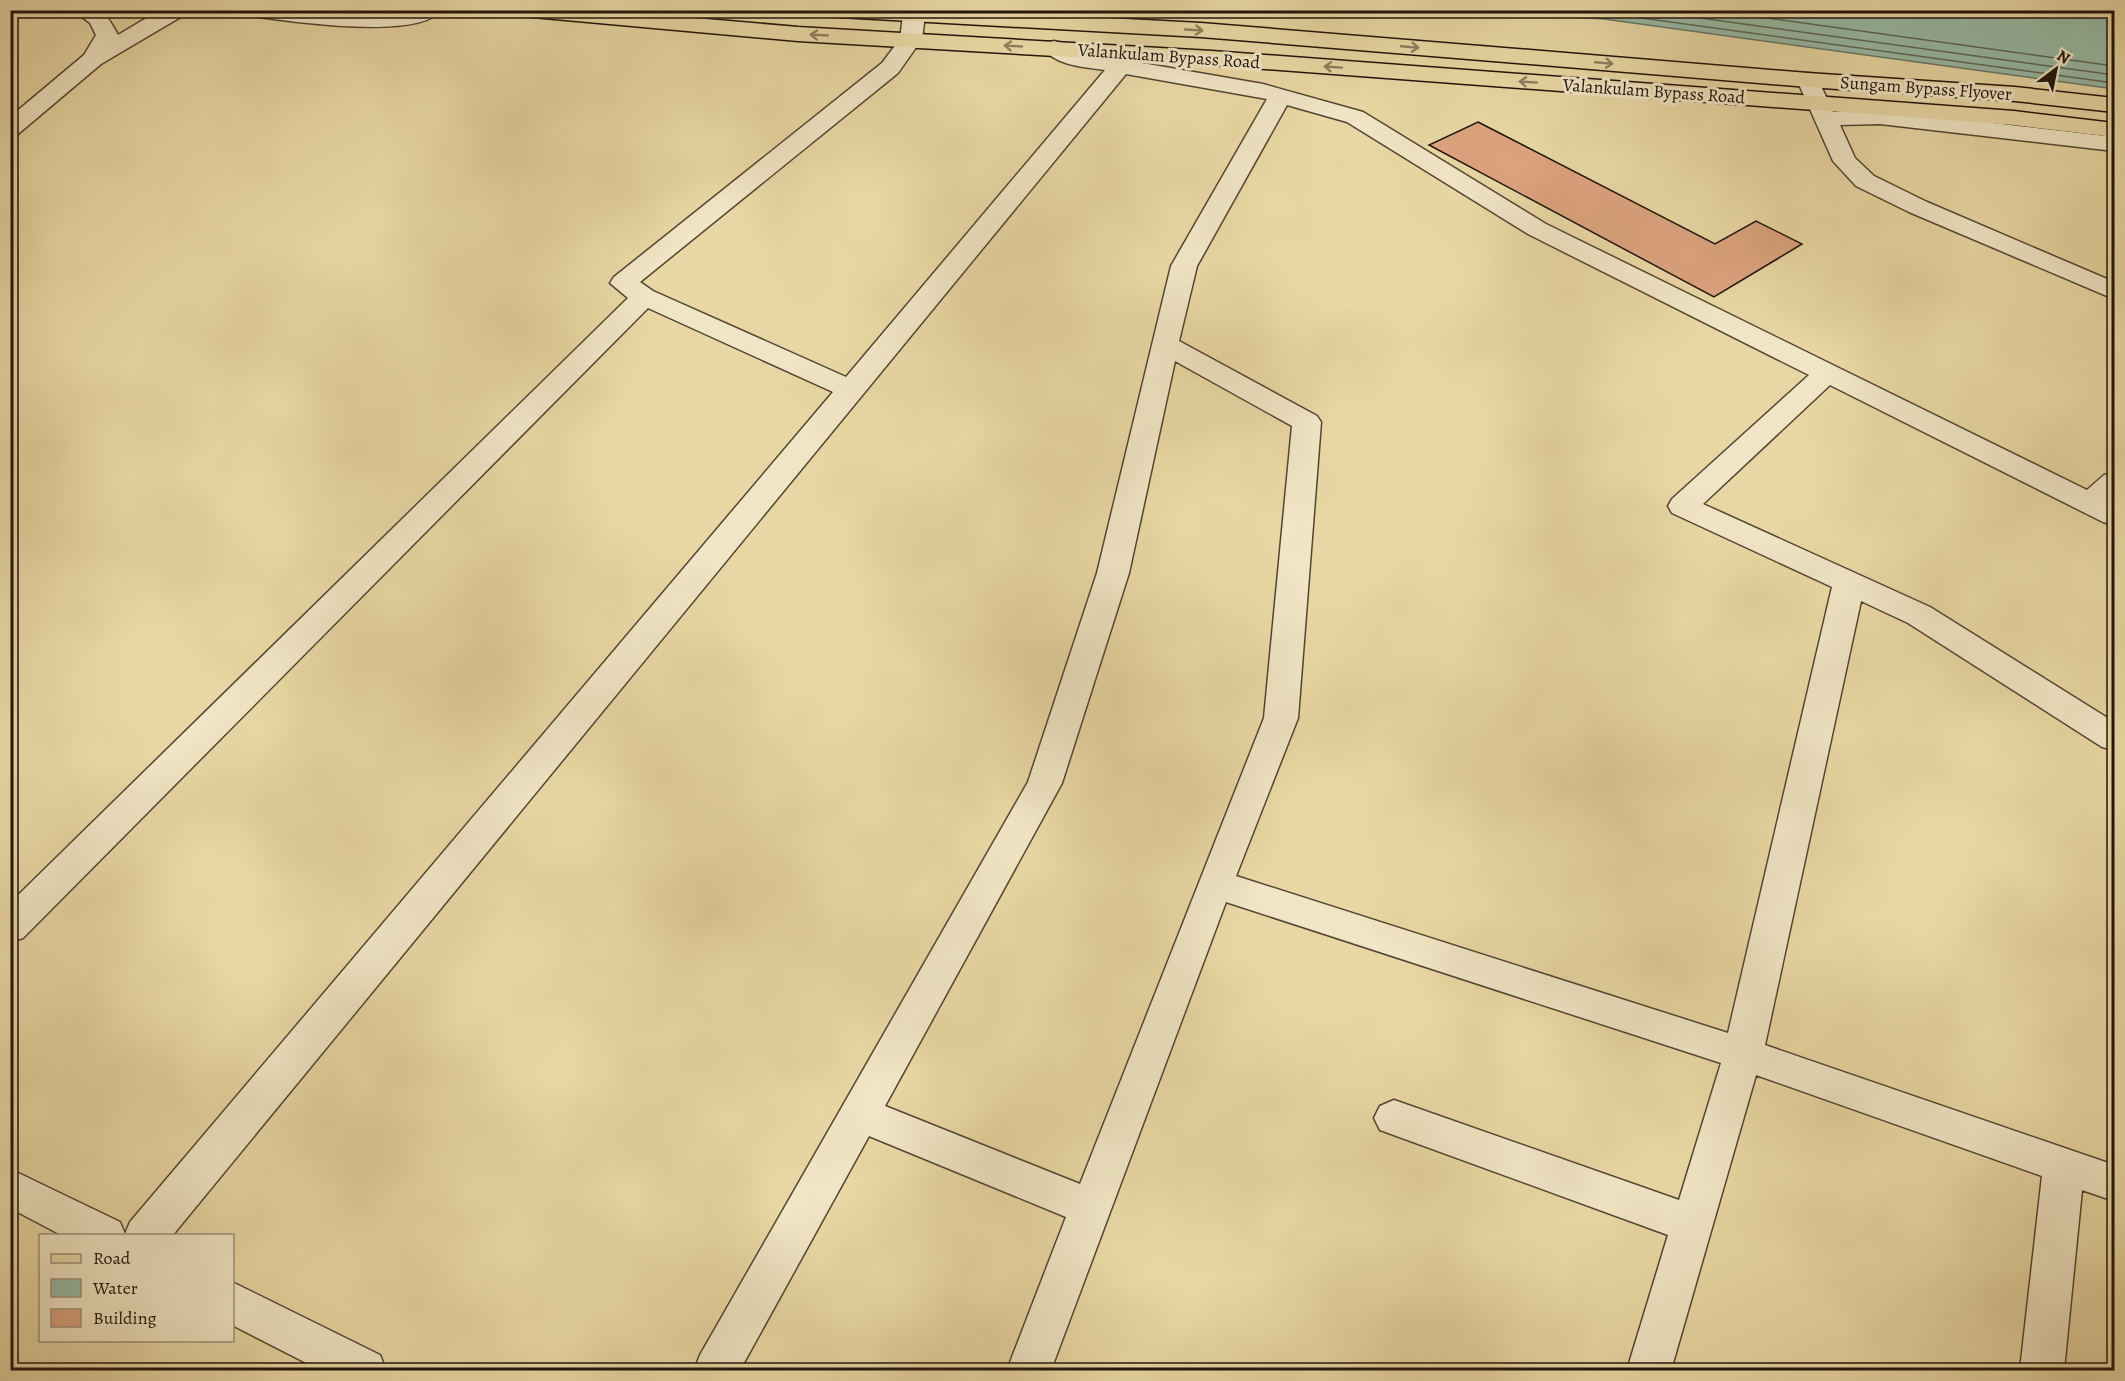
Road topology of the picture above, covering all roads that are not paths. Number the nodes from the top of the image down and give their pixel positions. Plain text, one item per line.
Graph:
1 (83, 10) edge
2 (176, 10) edge
3 (252, 10) edge
4 (431, 10) edge
5 (521, 10) edge
6 (821, 10) edge
7 (914, 15) junction
8 (911, 39) junction
9 (1054, 48) junction
10 (93, 58) junction
11 (1121, 66) junction
12 (1808, 80) junction
13 (1280, 96) junction
14 (2115, 105) edge
15 (1821, 111) junction
16 (10, 129) edge
17 (2115, 130) edge
18 (2115, 144) edge
19 (2115, 291) edge
20 (644, 297) junction
21 (1165, 344) junction
22 (1827, 373) junction
23 (849, 389) junction
24 (2115, 482) edge
25 (2102, 509) edge
26 (1849, 582) junction
27 (2115, 738) edge
28 (1215, 884) junction
29 (10, 927) edge
30 (1743, 1054) junction
31 (860, 1114) junction
32 (1394, 1118) dead end
33 (2064, 1166) junction
34 (2115, 1183) edge
35 (10, 1187) edge
36 (1091, 1208) junction
37 (1692, 1224) junction
38 (101, 1234) edge
39 (147, 1234) edge
40 (234, 1303) edge
41 (364, 1371) edge
42 (716, 1371) edge
43 (1029, 1371) edge
44 (1649, 1371) edge
45 (2042, 1371) edge

1 - 10 street
2 - 10 street
3 - 4 street
8 -> 5 main road, Valankulam Bypass Road
6 - 7 main road, Valankulam Bypass Road
7 - 8 street
7 -> 12 main road, Valankulam Bypass Road
9 -> 8 main road, Valankulam Bypass Road
8 - 20 street
9 - 11 street
15 -> 9 main road, Valankulam Bypass Road
10 - 16 street
11 - 13 street
11 - 23 street
12 - 14 main road, Sungam Bypass Flyover
12 - 15 street
13 - 21 street
13 - 22 street
15 - 17 main road, Sungam Bypass Flyover
15 - 18 street
15 - 19 street
20 - 23 street
20 - 29 street
21 - 28 street
21 - 31 street
22 - 25 street
22 - 26 street
23 - 39 street
24 - 25 street
26 - 27 street
26 - 30 street
28 - 30 street
28 - 36 street
30 - 33 street
30 - 37 street
31 - 36 street
31 - 42 street
32 - 37 street
33 - 34 street
33 - 45 street
35 - 38 street
36 - 43 street
37 - 44 street
40 - 41 street

